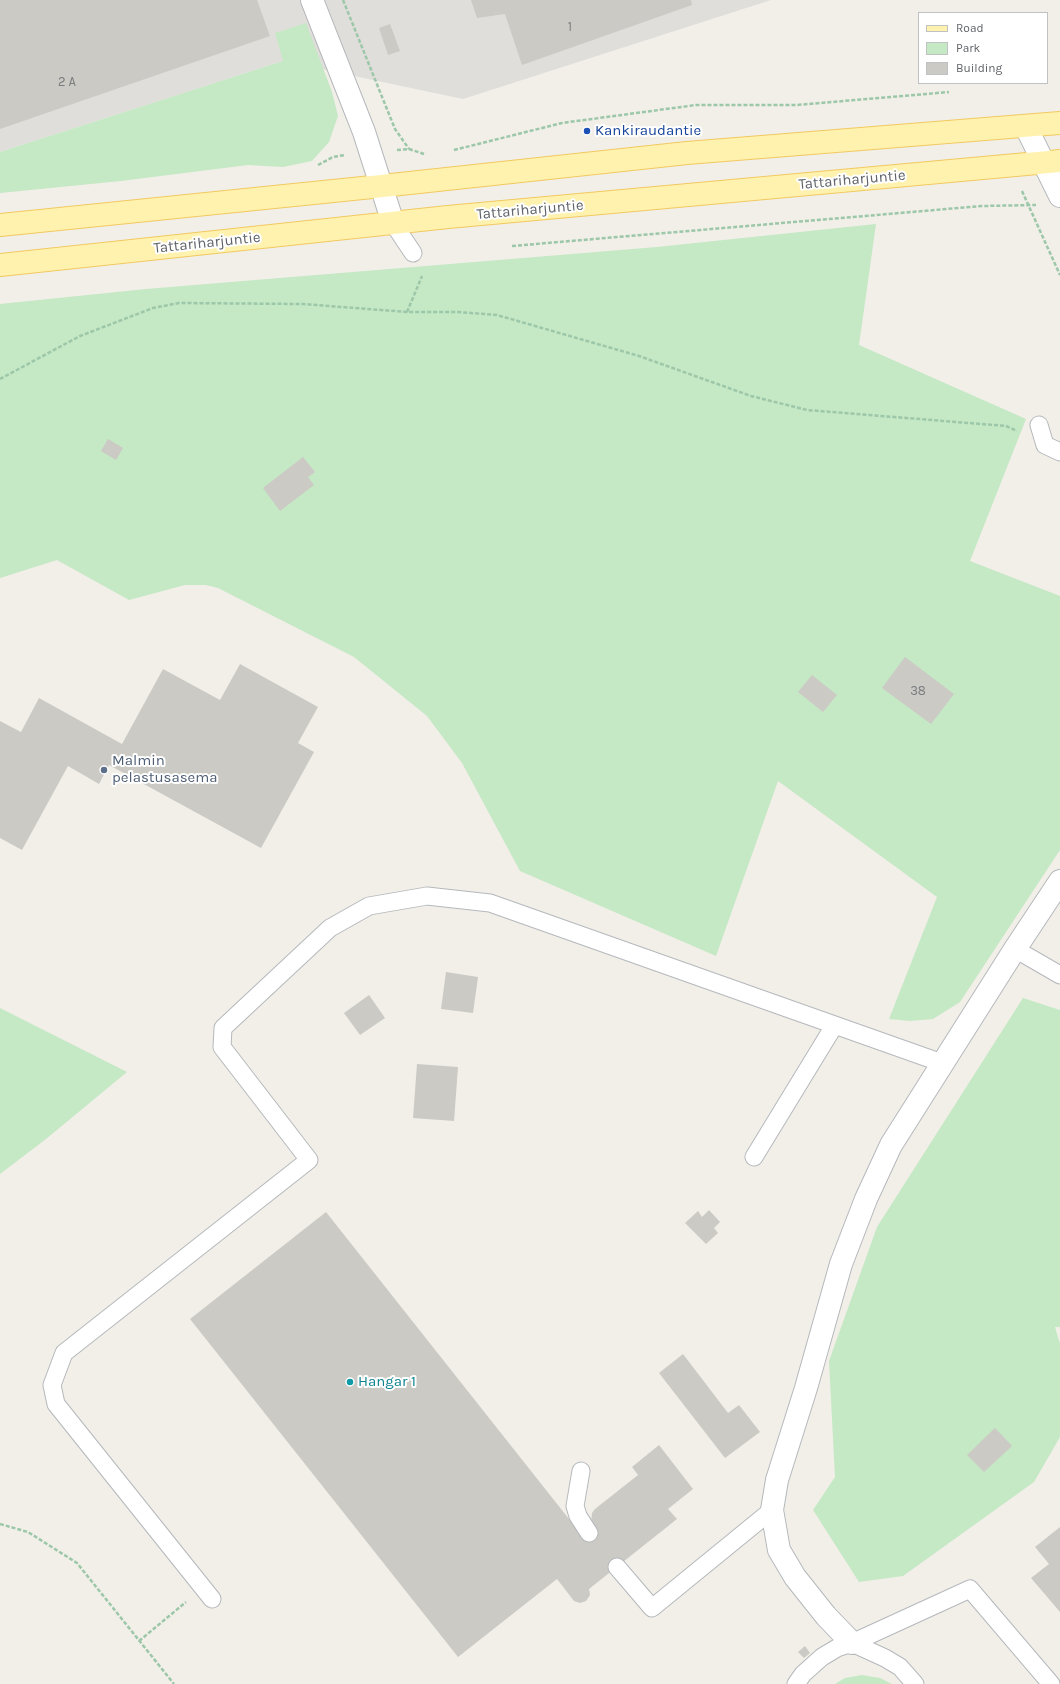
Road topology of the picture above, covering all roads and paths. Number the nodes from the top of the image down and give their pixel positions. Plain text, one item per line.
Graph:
1 (312, 0) edge
2 (343, 0) edge
3 (948, 92) dead end
4 (1060, 123) edge
5 (1026, 127) junction
6 (409, 149) dead end
7 (452, 151) dead end
8 (1052, 161) edge
9 (1020, 185) dead end
10 (382, 186) junction
11 (1050, 200) edge
12 (1028, 204) junction
13 (393, 223) junction
14 (0, 225) edge
15 (512, 246) dead end
16 (413, 253) joint
17 (0, 266) edge
18 (1060, 275) edge
19 (407, 312) junction
20 (0, 379) edge
21 (1039, 425) dead end
22 (1006, 426) dead end
23 (1060, 452) edge
24 (1060, 881) edge
25 (1015, 949) junction
26 (1060, 975) edge
27 (834, 1026) junction
28 (942, 1063) junction
29 (754, 1157) dead end
30 (582, 1471) dead end
31 (772, 1510) junction
32 (0, 1524) edge
33 (589, 1533) dead end
34 (617, 1567) dead end
35 (207, 1593) joint
36 (139, 1641) junction
37 (852, 1643) junction
38 (174, 1684) edge
39 (796, 1684) edge
40 (915, 1684) edge
41 (1051, 1684) edge

1 - 10 street
2 - 6 path
3 - 7 path
4 - 5 main road
5 - 8 street
5 - 10 main road
8 - 11 street
8 - 13 main road, Tattariharjuntie
9 - 12 path
10 - 13 street
10 - 14 main road
11 - 12 path
12 - 15 path
12 - 18 path
13 - 16 lane
13 - 17 main road, Tattariharjuntie
16 - 19 path
19 - 20 path
19 - 22 path
21 - 23 lane
24 - 25 street
25 - 26 lane
25 - 28 street
27 - 28 lane
27 - 29 lane
27 - 35 lane
28 - 31 street
30 - 33 lane
31 - 34 lane
31 - 37 street
32 - 36 path
35 - 36 path
36 - 38 path
37 - 39 lane
37 - 40 lane
37 - 41 lane

